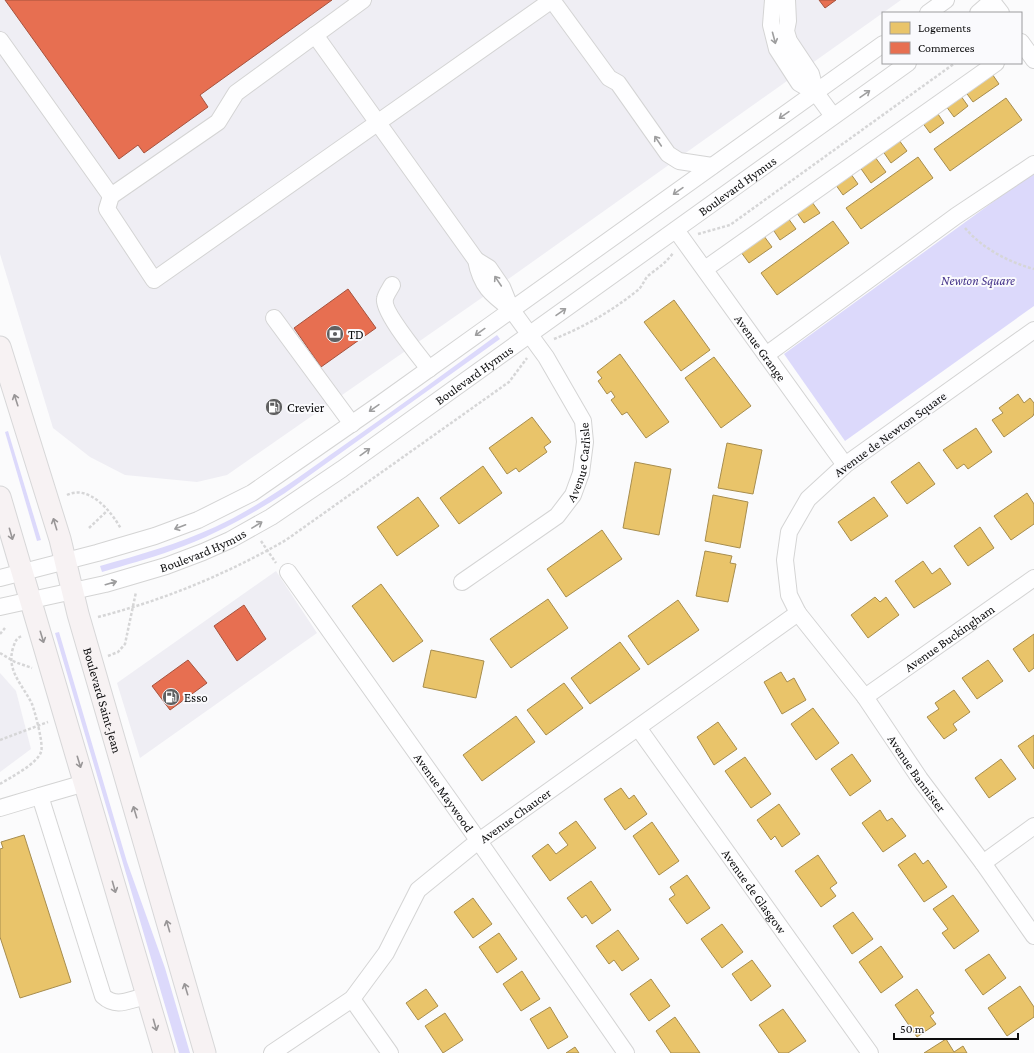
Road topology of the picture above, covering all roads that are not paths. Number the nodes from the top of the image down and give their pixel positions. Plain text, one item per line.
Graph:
1 (362, 0) edge
2 (552, 0) edge
3 (773, 0) edge
4 (787, 0) edge
5 (946, 0) edge
6 (994, 4) edge
7 (929, 12) edge
8 (980, 12) edge
9 (315, 35) junction
10 (0, 40) edge
11 (882, 45) edge
12 (1022, 45) edge
13 (1034, 60) edge
14 (907, 64) edge
15 (995, 64) edge
16 (816, 93) junction
17 (833, 116) junction
18 (378, 122) junction
19 (1034, 164) edge
20 (712, 166) junction
21 (111, 196) junction
22 (676, 230) junction
23 (704, 269) junction
24 (392, 285) dead end
25 (512, 309) junction
26 (274, 318) dead end
27 (1034, 330) edge
28 (529, 334) junction
29 (0, 347) edge
30 (766, 355) junction
31 (429, 369) junction
32 (352, 424) junction
33 (845, 465) junction
34 (0, 497) edge
35 (65, 561) junction
36 (282, 570) road end
37 (22, 572) junction
38 (0, 578) edge
39 (1034, 578) edge
40 (462, 582) dead end
41 (72, 591) junction
42 (30, 600) junction
43 (0, 607) edge
44 (798, 613) junction
45 (865, 698) junction
46 (639, 728) junction
47 (85, 783) junction
48 (40, 796) junction
49 (0, 808) edge
50 (1034, 826) edge
51 (480, 843) junction
52 (983, 863) junction
53 (1034, 936) edge
54 (147, 996) junction
55 (352, 999) junction
56 (164, 1053) edge
57 (206, 1053) edge
58 (272, 1053) edge
59 (390, 1053) edge
60 (626, 1053) edge
61 (870, 1053) edge

1 - 9 street
2 - 18 street
20 -> 2 street
3 -> 16 street
4 - 16 street
5 - 7 street
6 - 8 street
9 - 18 street
9 - 21 street
10 - 21 street
11 - 16 street
12 - 13 street
17 -> 14 street, Boulevard Hymus
15 - 23 street
16 - 17 street
16 -> 20 street
17 - 22 street, Boulevard Hymus
18 - 21 street
18 - 25 street
19 - 30 street
20 -> 25 street
22 - 23 street, Avenue Grange
28 -> 22 street, Boulevard Hymus
23 - 30 street, Avenue Grange
24 - 31 street
25 - 28 street, Avenue Carlisle
25 -> 31 street
26 - 32 street
27 - 33 street, Avenue de Newton Square
28 - 40 street, Avenue Carlisle
41 -> 28 street, Boulevard Hymus
35 -> 29 main road, Boulevard Saint-Jean
30 - 33 street, Avenue Grange
31 -> 32 street
32 -> 35 street
33 - 44 street, Avenue de Newton Square
34 -> 37 main road
35 - 37 street
35 - 41 main road, Boulevard Saint-Jean
36 - 51 street, Avenue Maywood
37 - 38 street
37 - 42 main road
39 - 45 street, Avenue Buckingham
41 - 42 street, Boulevard Hymus
57 -> 41 main road, Boulevard Saint-Jean
42 - 43 street, Boulevard Hymus
42 -> 47 main road
44 - 45 street, Avenue Bannister
44 - 46 street, Avenue Chaucer
45 - 52 street, Avenue Bannister
46 - 51 street, Avenue Chaucer
46 - 61 street, Avenue de Glasgow
47 - 48 street
47 -> 54 main road
48 - 49 street
48 - 54 street
50 - 52 street
51 - 55 street, Avenue Chaucer
51 - 60 street, Avenue Maywood
52 - 53 street, Avenue Bannister
54 -> 56 main road
55 - 58 street, Avenue Chaucer
55 - 59 street

